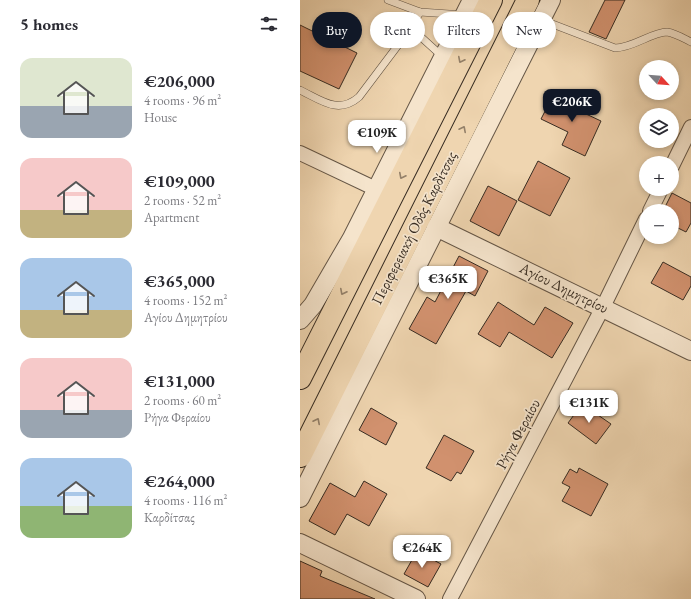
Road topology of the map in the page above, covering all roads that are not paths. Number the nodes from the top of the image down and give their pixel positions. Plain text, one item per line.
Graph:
1 (388, 0) edge
2 (491, 0) edge
3 (528, 0) edge
4 (552, 0) edge
5 (468, 8) edge
6 (420, 12) joint
7 (546, 12) edge
8 (556, 25) edge
9 (425, 41) edge
10 (691, 42) edge
11 (396, 48) edge
12 (528, 48) edge
13 (443, 57) junction
14 (300, 90) edge
15 (691, 127) edge
16 (300, 153) edge
17 (677, 156) edge
18 (376, 189) junction
19 (436, 227) junction
20 (639, 233) edge
21 (603, 307) junction
22 (300, 320) edge
23 (691, 351) edge
24 (300, 378) edge
25 (300, 456) edge
26 (300, 498) edge
27 (300, 543) edge
28 (416, 599) edge
29 (450, 599) edge

1 - 6 lane
2 -> 24 main road
25 -> 3 main road, Περιφερειακή Οδός Καρδίτσας
4 - 7 street
5 - 6 lane
5 - 13 street
8 - 10 lane
9 - 13 lane
11 - 14 lane
12 - 19 street
13 - 18 street
15 - 17 street
16 - 18 street
18 - 22 street
19 - 21 street, Αγίου Δημητρίου
19 - 26 street
20 - 21 street, Ρήγα Φεραίου
21 - 23 street, Αγίου Δημητρίου
21 - 29 street, Ρήγα Φεραίου
27 - 28 street

